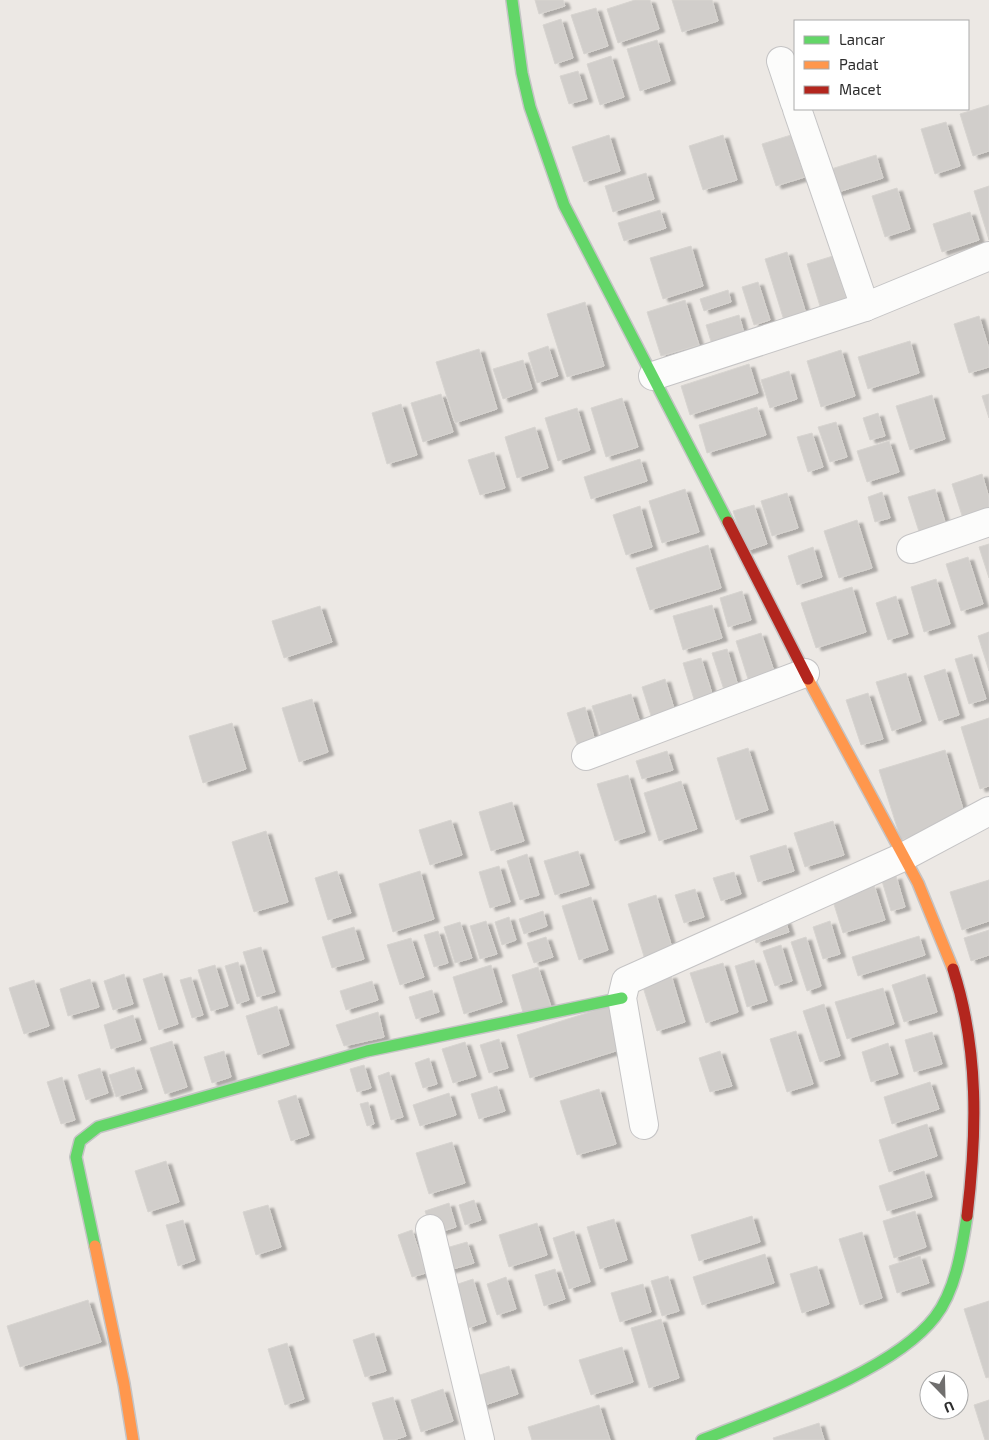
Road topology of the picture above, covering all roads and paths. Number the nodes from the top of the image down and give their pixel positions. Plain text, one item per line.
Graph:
1 (512, 0) edge
2 (781, 61) dead end
3 (794, 100) edge
4 (797, 110) edge
5 (989, 256) edge
6 (865, 308) junction
7 (653, 376) junction
8 (989, 522) edge
9 (911, 549) dead end
10 (805, 673) junction
11 (586, 756) dead end
12 (989, 811) edge
13 (903, 857) junction
14 (622, 998) junction
15 (644, 1125) dead end
16 (430, 1230) dead end
17 (132, 1440) edge
18 (480, 1440) edge
19 (702, 1440) edge

1 - 7 street
2 - 3 street
4 - 6 street
5 - 6 street
6 - 7 street
7 - 10 street
8 - 9 street
10 - 11 street
10 - 13 street
12 - 13 street
13 - 14 street
13 - 19 street
14 - 15 street
14 - 17 street
16 - 18 street

